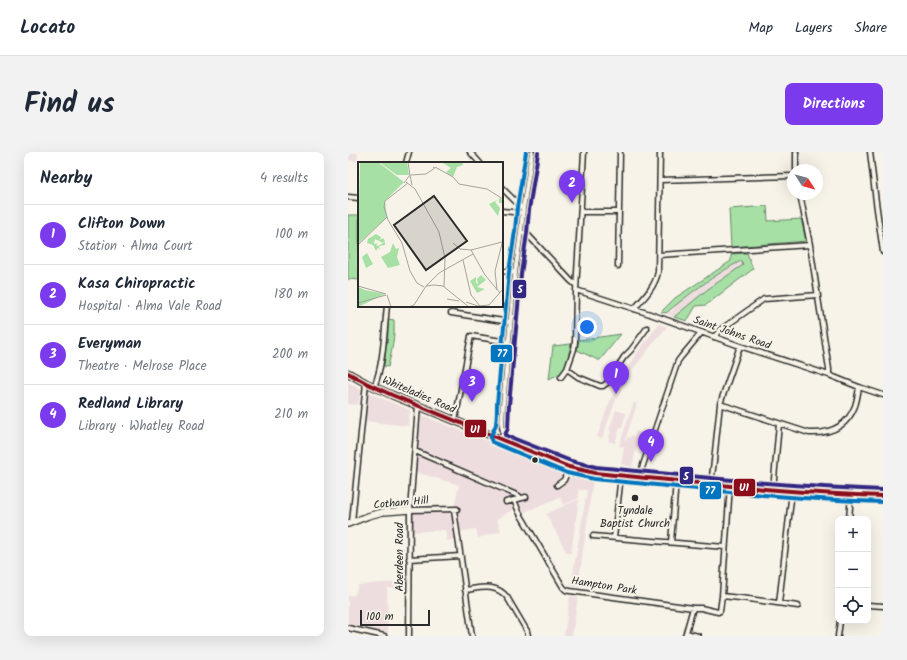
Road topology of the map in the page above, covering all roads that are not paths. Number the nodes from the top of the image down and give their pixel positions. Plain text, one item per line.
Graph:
1 (409, 152) edge
2 (470, 152) edge
3 (532, 152) edge
4 (584, 152) edge
5 (620, 152) edge
6 (660, 152) edge
7 (796, 152) edge
8 (870, 152) edge
9 (406, 162) edge
10 (479, 162) edge
11 (796, 164) edge
12 (787, 176) edge
13 (660, 180) junction
14 (503, 189) edge
15 (801, 200) edge
16 (503, 211) edge
17 (522, 211) junction
18 (581, 212) junction
19 (618, 212) junction
20 (521, 232) junction
21 (810, 245) junction
22 (883, 252) edge
23 (659, 255) junction
24 (618, 266) dead end
25 (503, 271) edge
26 (514, 273) junction
27 (576, 287) junction
28 (818, 295) junction
29 (387, 307) edge
30 (634, 309) junction
31 (451, 313) dead end
32 (510, 322) junction
33 (647, 328) dead end
34 (702, 332) junction
35 (714, 337) junction
36 (508, 342) junction
37 (740, 346) junction
38 (567, 370) junction
39 (348, 373) edge
40 (829, 376) junction
41 (560, 377) dead end
42 (366, 383) junction
43 (374, 387) junction
44 (859, 387) junction
45 (883, 395) edge
46 (720, 404) junction
47 (418, 406) junction
48 (455, 421) junction
49 (779, 424) junction
50 (499, 439) junction
51 (415, 451) junction
52 (569, 467) junction
53 (621, 475) junction
54 (639, 477) junction
55 (676, 481) junction
56 (711, 484) junction
57 (557, 485) dead end
58 (730, 486) junction
59 (773, 490) junction
60 (792, 491) junction
61 (851, 495) junction
62 (526, 496) dead end
63 (883, 496) edge
64 (520, 498) junction
65 (514, 500) junction
66 (506, 502) dead end
67 (410, 510) junction
68 (849, 516) edge
69 (350, 523) edge
70 (594, 536) dead end
71 (614, 538) junction
72 (671, 542) junction
73 (725, 547) junction
74 (461, 556) junction
75 (409, 559) junction
76 (465, 590) junction
77 (722, 596) junction
78 (779, 603) junction
79 (871, 605) edge
80 (798, 606) dead end
81 (883, 606) edge
82 (693, 608) junction
83 (840, 624) edge
84 (348, 628) edge
85 (685, 634) edge
86 (384, 636) edge
87 (409, 636) edge
88 (472, 636) edge
89 (528, 636) edge
90 (698, 636) edge
91 (838, 636) edge

1 - 9 street
2 - 10 street
3 - 17 street
4 - 18 street
5 - 19 street
6 - 13 street
7 - 11 street
8 - 22 street
12 - 13 street
13 - 23 street
14 - 17 street
15 - 21 street
16 - 17 street
17 - 20 street
18 - 19 street
18 - 27 street
19 - 24 street
20 - 26 street
20 - 27 street, Saint Johns Road
21 - 23 street
21 - 28 street
23 - 30 street
25 - 26 street
26 - 32 street
27 - 30 street, Saint Johns Road
27 - 38 street
28 - 35 street
28 - 40 street
29 - 43 street
30 - 34 street, Saint Johns Road
31 - 32 street
32 - 36 street
33 - 38 street
34 - 35 street, Saint Johns Road
34 - 54 street
35 - 37 street, Saint Johns Road
36 - 48 street
36 - 50 street
37 - 40 street, Saint Johns Road
37 - 46 street
38 - 41 street
39 - 42 main road, Whiteladies Road
40 - 44 street, Saint Johns Road
42 - 43 main road, Whiteladies Road
42 - 69 street
43 - 47 main road, Whiteladies Road
44 - 45 street, Saint Johns Road
44 - 49 street
46 - 49 street
46 - 56 street
47 - 48 main road, Whiteladies Road
47 - 51 street, Aberdeen Road
48 - 50 main road, Whiteladies Road
49 - 59 street
50 - 52 main road, Whiteladies Road
51 - 64 street
51 - 67 street, Aberdeen Road
52 - 53 main road, Whiteladies Road
52 - 57 street
53 - 54 main road, Whiteladies Road
53 - 71 street
54 - 55 main road, Whiteladies Road
55 - 56 main road, Whiteladies Road
55 - 72 street
56 - 58 main road, Whiteladies Road
58 - 59 main road, Whiteladies Road
58 - 73 street
59 - 60 main road, Whiteladies Road
60 - 61 main road, Whiteladies Road
60 - 78 street
61 - 63 main road, Whiteladies Road
61 - 68 street
62 - 64 street
64 - 65 street
65 - 66 street
65 - 82 street, Hampton Park
67 - 69 street, Cotham Hill
67 - 74 street, Cotham Hill
67 - 75 street, Aberdeen Road
70 - 71 street
71 - 72 street
72 - 73 street
73 - 77 street
74 - 75 street
74 - 76 street
75 - 87 street, Aberdeen Road
76 - 88 street
76 - 89 street
77 - 78 street
77 - 82 street, Hampton Park
78 - 80 street
79 - 81 street
82 - 85 street
83 - 91 street
84 - 86 street
85 - 90 street

